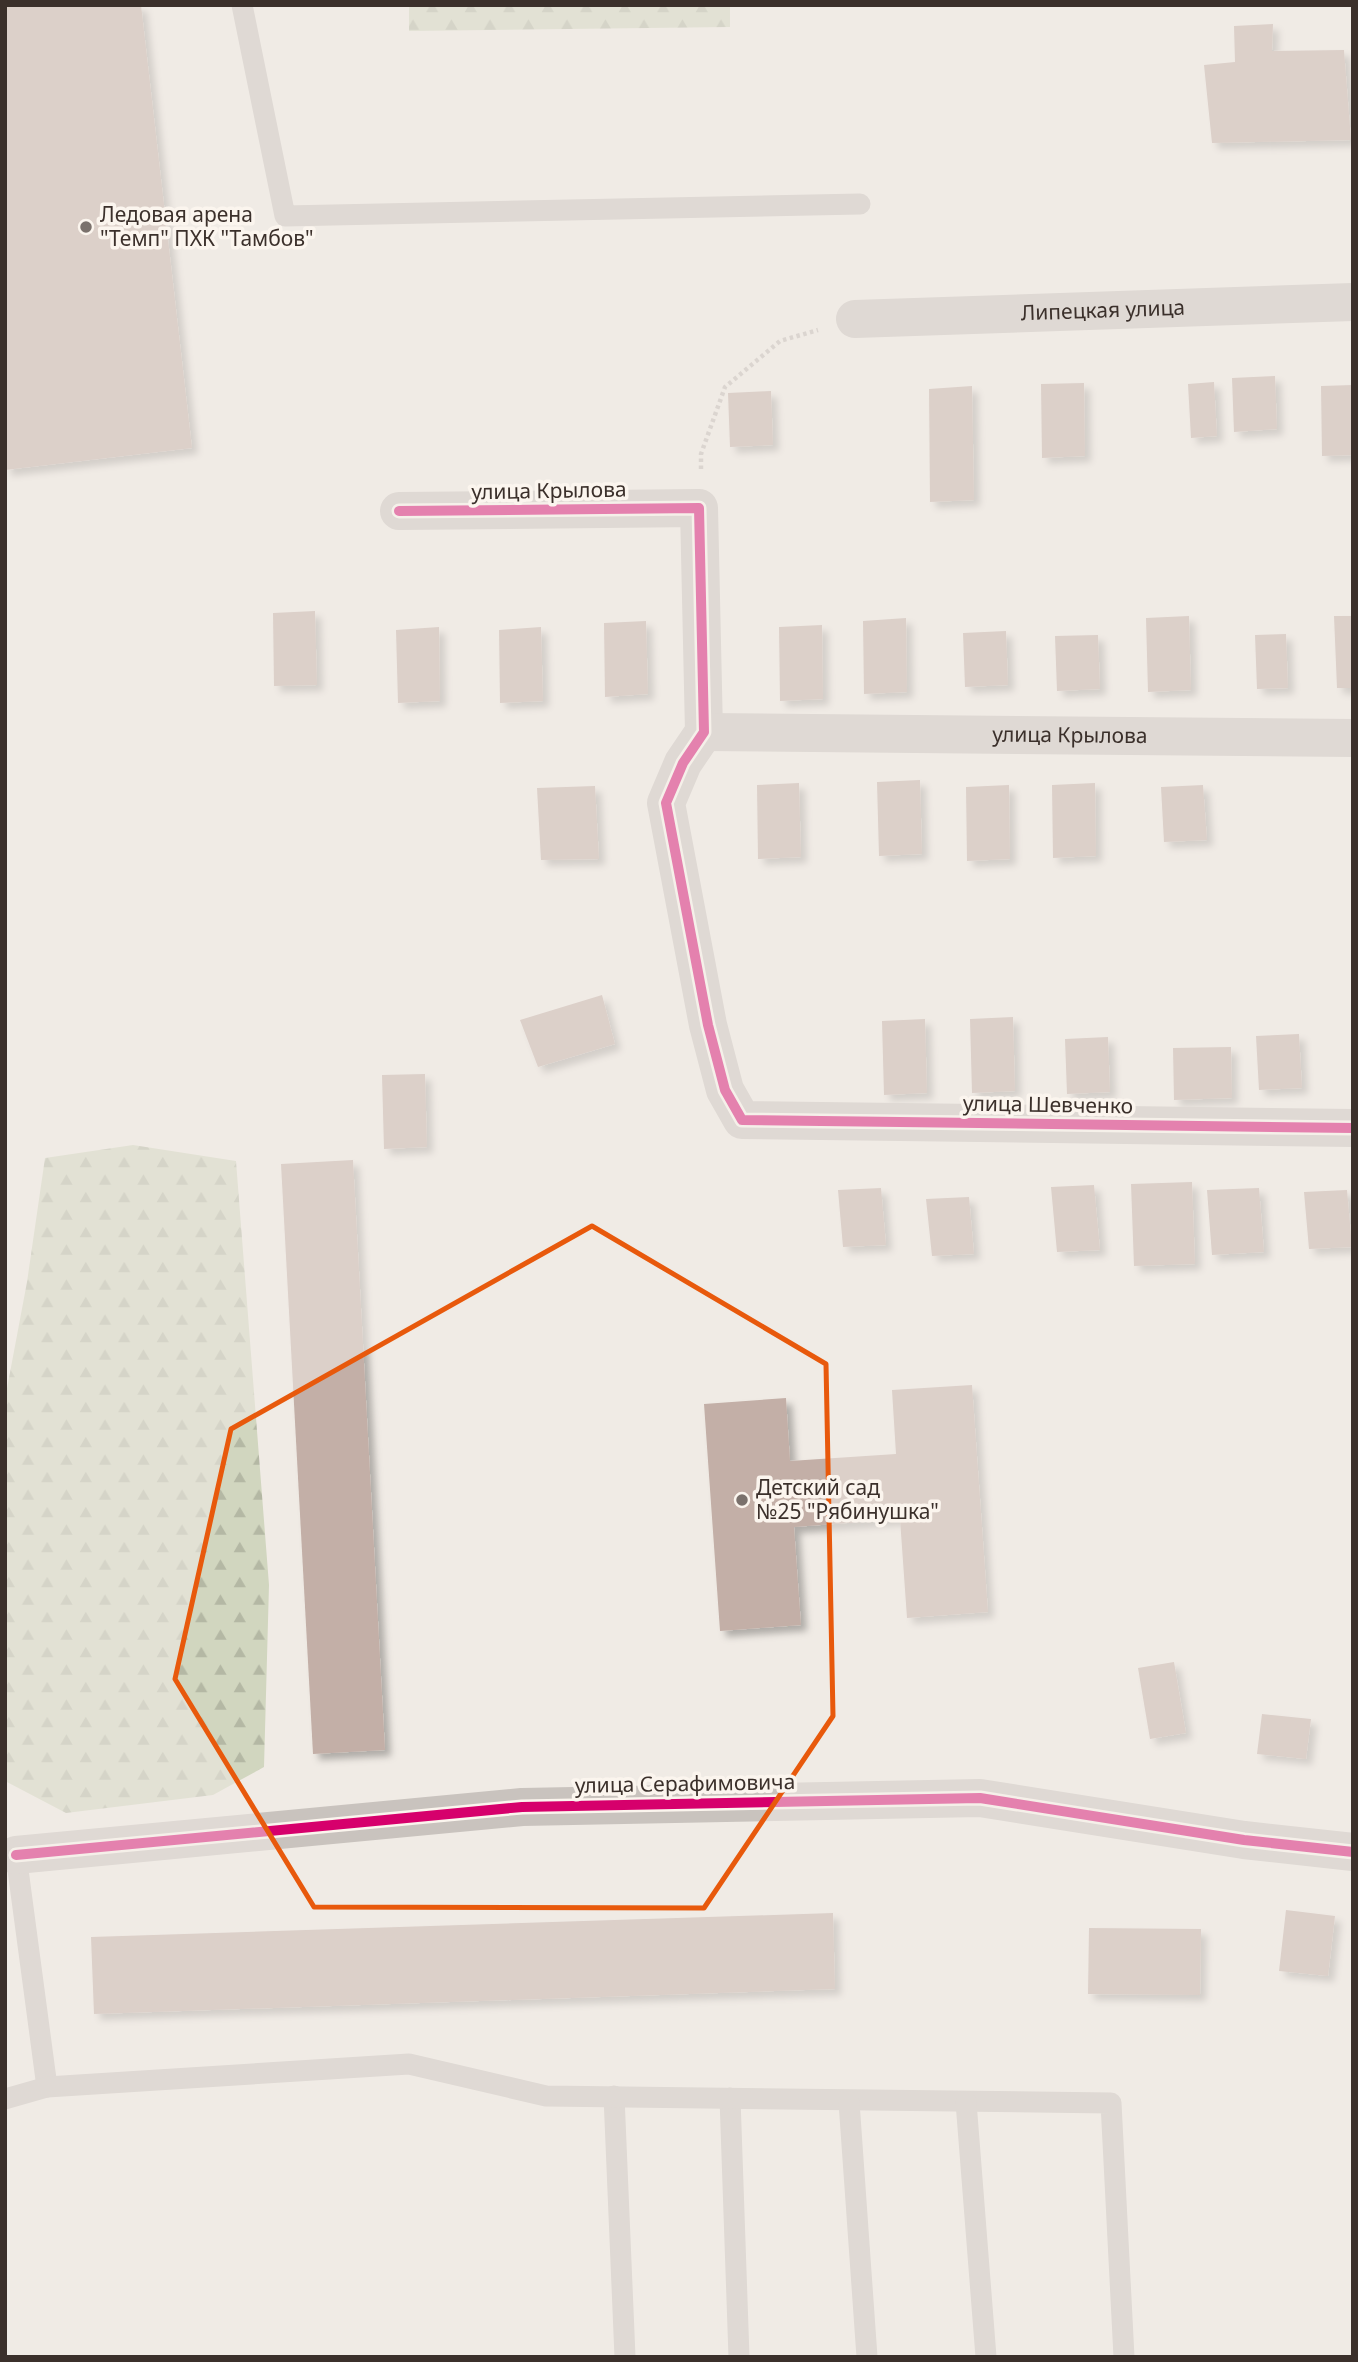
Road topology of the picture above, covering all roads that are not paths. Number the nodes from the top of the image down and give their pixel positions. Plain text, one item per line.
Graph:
1 (242, 5) edge
2 (860, 204) dead end
3 (1353, 302) edge
4 (855, 319) road end
5 (399, 512) dead end
6 (704, 732) junction
7 (1353, 738) edge
8 (1353, 1128) edge
9 (1353, 1852) edge
10 (16, 1855) joint
11 (47, 2087) junction
12 (614, 2096) junction
13 (730, 2098) junction
14 (5, 2099) edge
15 (849, 2102) junction
16 (966, 2102) junction
17 (625, 2357) edge
18 (739, 2357) edge
19 (867, 2357) edge
20 (986, 2357) edge
21 (1124, 2357) edge

1 - 2 lane
3 - 4 street, Липецкая улица
5 - 6 street, улица Крылова
6 - 7 street, улица Крылова
6 - 8 street, улица Шевченко
9 - 10 street, улица Серафимовича
10 - 11 lane
11 - 12 lane
11 - 14 lane
12 - 13 lane
12 - 17 lane
13 - 15 lane
13 - 18 lane
15 - 16 lane
15 - 19 lane
16 - 20 lane
16 - 21 lane

